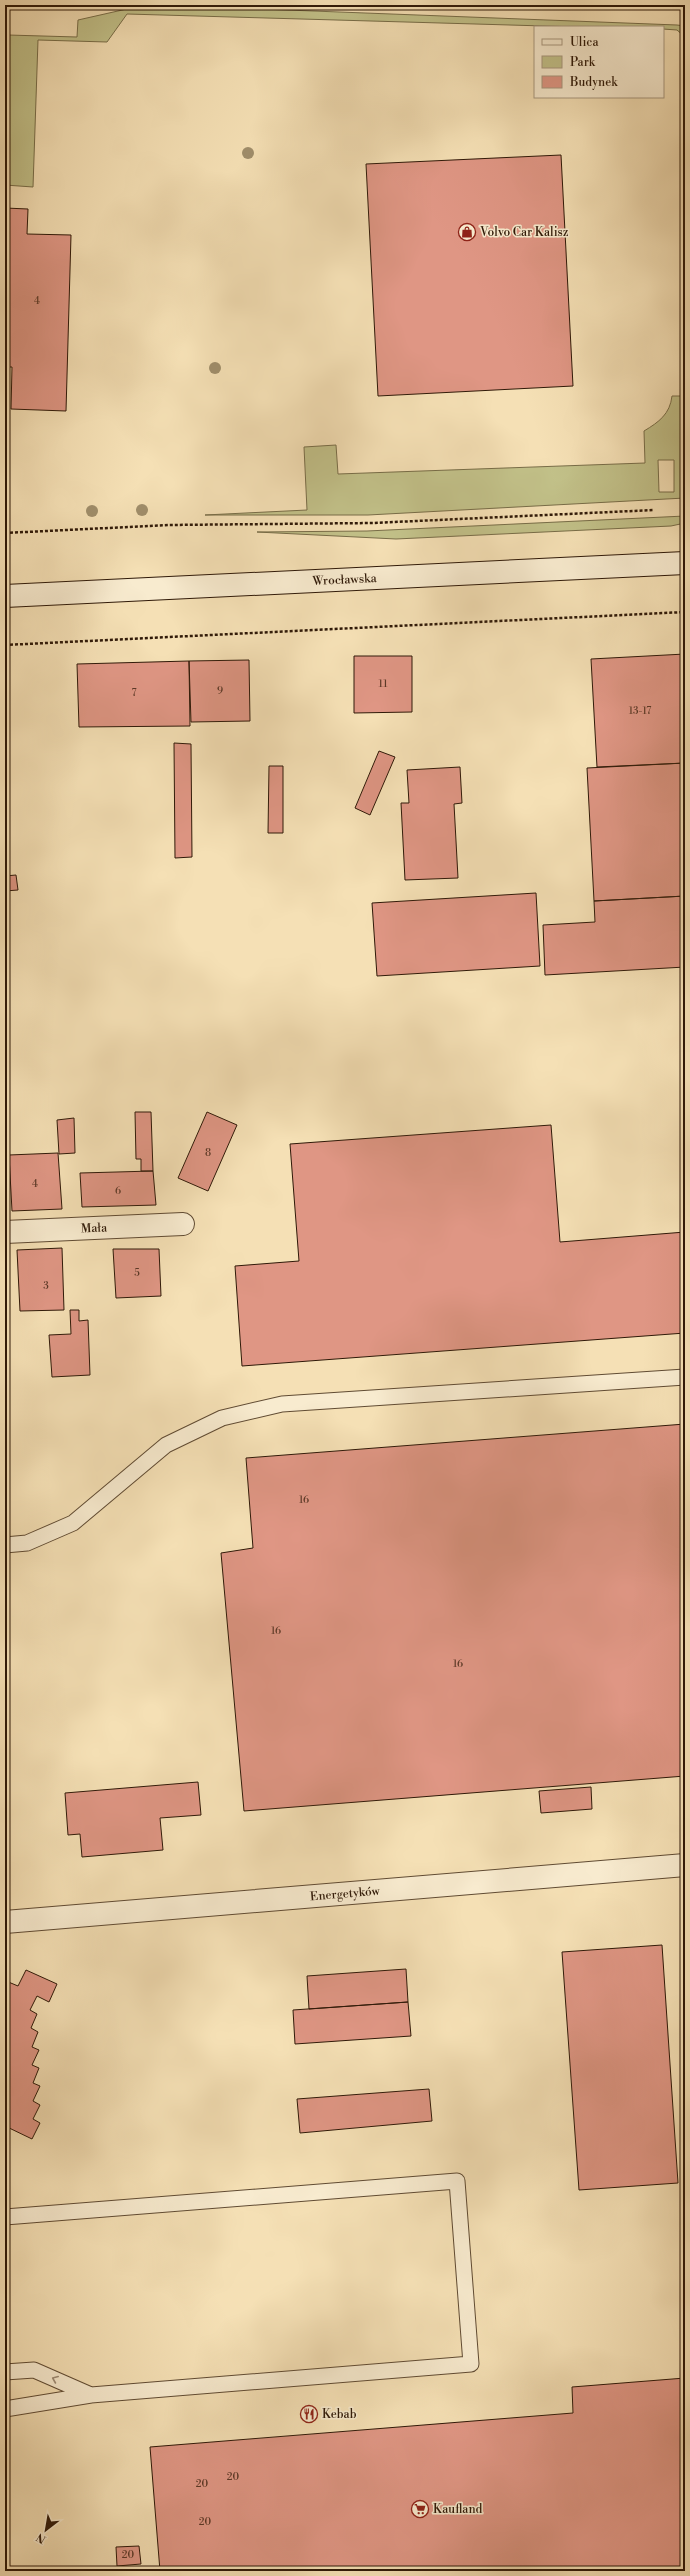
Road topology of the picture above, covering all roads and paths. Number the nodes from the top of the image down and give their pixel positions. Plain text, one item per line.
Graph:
1 (654, 510) dead end
2 (5, 533) edge
3 (685, 563) edge
4 (5, 596) edge
5 (685, 612) edge
6 (5, 644) edge
7 (183, 1224) dead end
8 (5, 1232) edge
9 (685, 1377) edge
10 (5, 1545) edge
11 (685, 1865) edge
12 (5, 1922) edge
13 (5, 2217) edge
14 (5, 2372) edge
15 (91, 2395) junction
16 (5, 2409) edge

1 - 2 path
3 - 4 street, Wrocławska
5 - 6 path
7 - 8 street, Mała
9 - 10 lane
11 - 12 street, Energetyków
13 - 15 lane
15 -> 14 lane
15 - 16 lane

